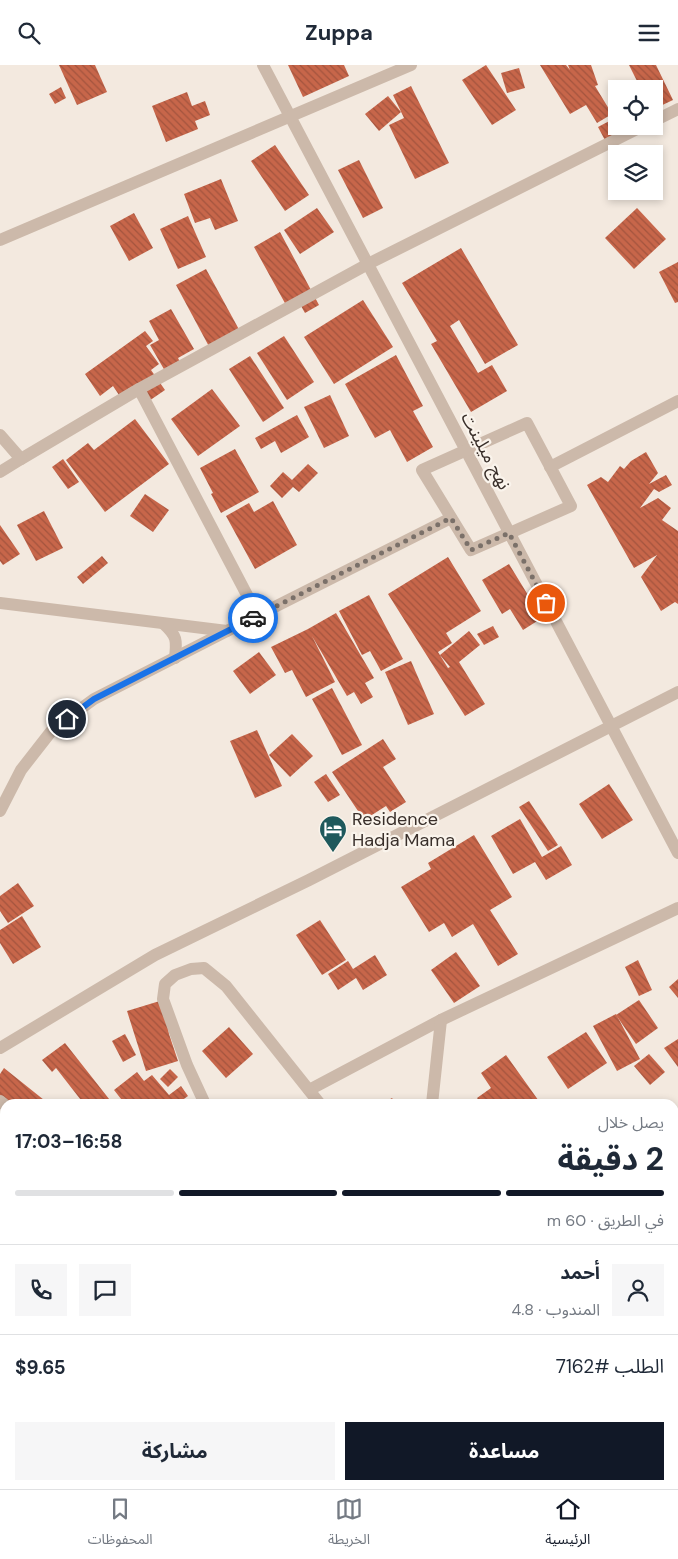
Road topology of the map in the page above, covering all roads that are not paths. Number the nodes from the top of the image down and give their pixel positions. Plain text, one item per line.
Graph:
1 (263, 65) edge
2 (411, 65) edge
3 (678, 109) edge
4 (663, 116) edge
5 (290, 118) junction
6 (624, 135) edge
7 (0, 240) edge
8 (368, 264) junction
9 (138, 389) junction
10 (678, 401) edge
11 (0, 435) edge
12 (465, 449) junction
13 (21, 459) junction
14 (550, 467) junction
15 (0, 472) edge
16 (451, 518) junction
17 (509, 533) junction
18 (0, 603) edge
19 (258, 616) junction
20 (164, 623) junction
21 (227, 631) junction
22 (175, 658) junction
23 (678, 692) edge
24 (611, 726) junction
25 (0, 811) edge
26 (678, 853) edge
27 (678, 908) edge
28 (441, 1020) junction
29 (0, 1048) edge
30 (310, 1090) junction
31 (203, 1099) edge
32 (316, 1099) edge
33 (433, 1099) edge

1 - 5 street, نهج ميلينت
2 - 5 street
3 - 4 street
5 - 7 street
5 - 8 street, نهج ميلينت
6 - 8 street
8 - 9 street
8 - 12 street, نهج ميلينت
9 - 13 street
9 - 19 street
10 - 14 street
11 - 13 street
12 - 14 street
12 - 16 street
12 - 17 street, نهج ميلينت
13 - 15 street
14 - 17 street
16 - 17 street
16 - 19 street
17 - 24 street, نهج ميلينت
18 - 20 street
19 - 21 street
20 - 21 street
20 - 22 street
21 - 22 street
22 - 25 street
23 - 24 street
24 - 26 street, نهج ميلينت
24 - 29 street
27 - 28 street
28 - 30 street
28 - 33 street
30 - 31 street
30 - 32 street

